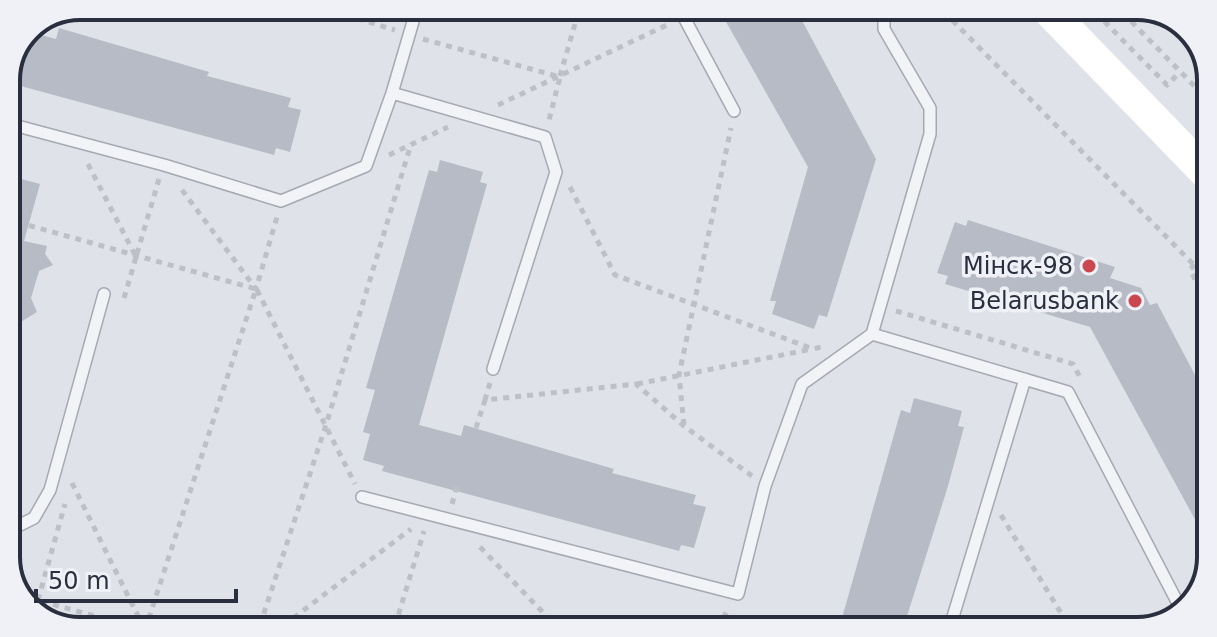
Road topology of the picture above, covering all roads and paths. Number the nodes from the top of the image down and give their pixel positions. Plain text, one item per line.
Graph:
1 (361, 20) edge
2 (413, 20) edge
3 (576, 20) edge
4 (669, 20) edge
5 (684, 20) edge
6 (884, 20) edge
7 (952, 20) edge
8 (1058, 20) edge
9 (1103, 20) edge
10 (1130, 20) edge
11 (408, 35) junction
12 (1180, 72) junction
13 (560, 77) junction
14 (1197, 89) edge
15 (392, 93) junction
16 (734, 111) joint
17 (473, 116) junction
18 (20, 127) edge
19 (545, 137) junction
20 (78, 143) junction
21 (1197, 164) edge
22 (164, 165) junction
23 (566, 179) dead end
24 (281, 201) junction
25 (20, 223) edge
26 (136, 257) junction
27 (1195, 265) joint
28 (1197, 284) edge
29 (256, 289) junction
30 (104, 294) dead end
31 (694, 303) junction
32 (872, 334) junction
33 (828, 345) dead end
34 (813, 349) junction
35 (493, 369) joint
36 (679, 375) junction
37 (1025, 379) junction
38 (636, 384) junction
39 (485, 400) junction
40 (326, 425) junction
41 (684, 426) junction
42 (476, 428) dead end
43 (71, 482) dead end
44 (765, 486) junction
45 (990, 496) junction
46 (362, 497) joint
47 (428, 516) junction
48 (456, 522) junction
49 (20, 525) edge
50 (39, 600) edge
51 (1177, 601) edge
52 (98, 617) edge
53 (140, 617) edge
54 (146, 617) edge
55 (263, 617) edge
56 (295, 617) edge
57 (398, 617) edge
58 (547, 617) edge
59 (953, 617) edge
60 (1063, 617) edge

1 - 11 path
2 - 11 lane
3 - 13 path
4 - 13 path
5 - 16 lane
6 - 32 lane
7 - 27 path
8 - 21 main road
9 - 12 path
10 - 12 path
11 - 13 path
11 - 15 lane
12 - 14 path
13 - 17 path
13 - 19 path
15 - 17 lane
15 - 24 lane
16 - 31 path
17 - 19 lane
17 - 40 path
18 - 20 lane
19 - 35 lane
20 - 22 lane
20 - 26 path
22 - 24 lane
22 - 26 path
22 - 29 path
23 - 31 path
24 - 29 path
25 - 26 path
26 - 29 path
27 - 28 path
29 - 40 path
29 - 54 path
30 - 49 lane
31 - 34 path
31 - 36 path
32 - 37 lane
32 - 44 lane
33 - 34 path
34 - 36 path
35 - 39 path
36 - 38 path
36 - 41 path
37 - 45 lane
37 - 51 lane
38 - 39 path
38 - 41 path
39 - 42 path
40 - 46 path
40 - 55 path
41 - 44 path
43 - 53 path
44 - 48 lane
45 - 59 lane
45 - 60 path
46 - 47 lane
47 - 48 lane
47 - 56 path
47 - 57 path
48 - 58 path
50 - 52 path

